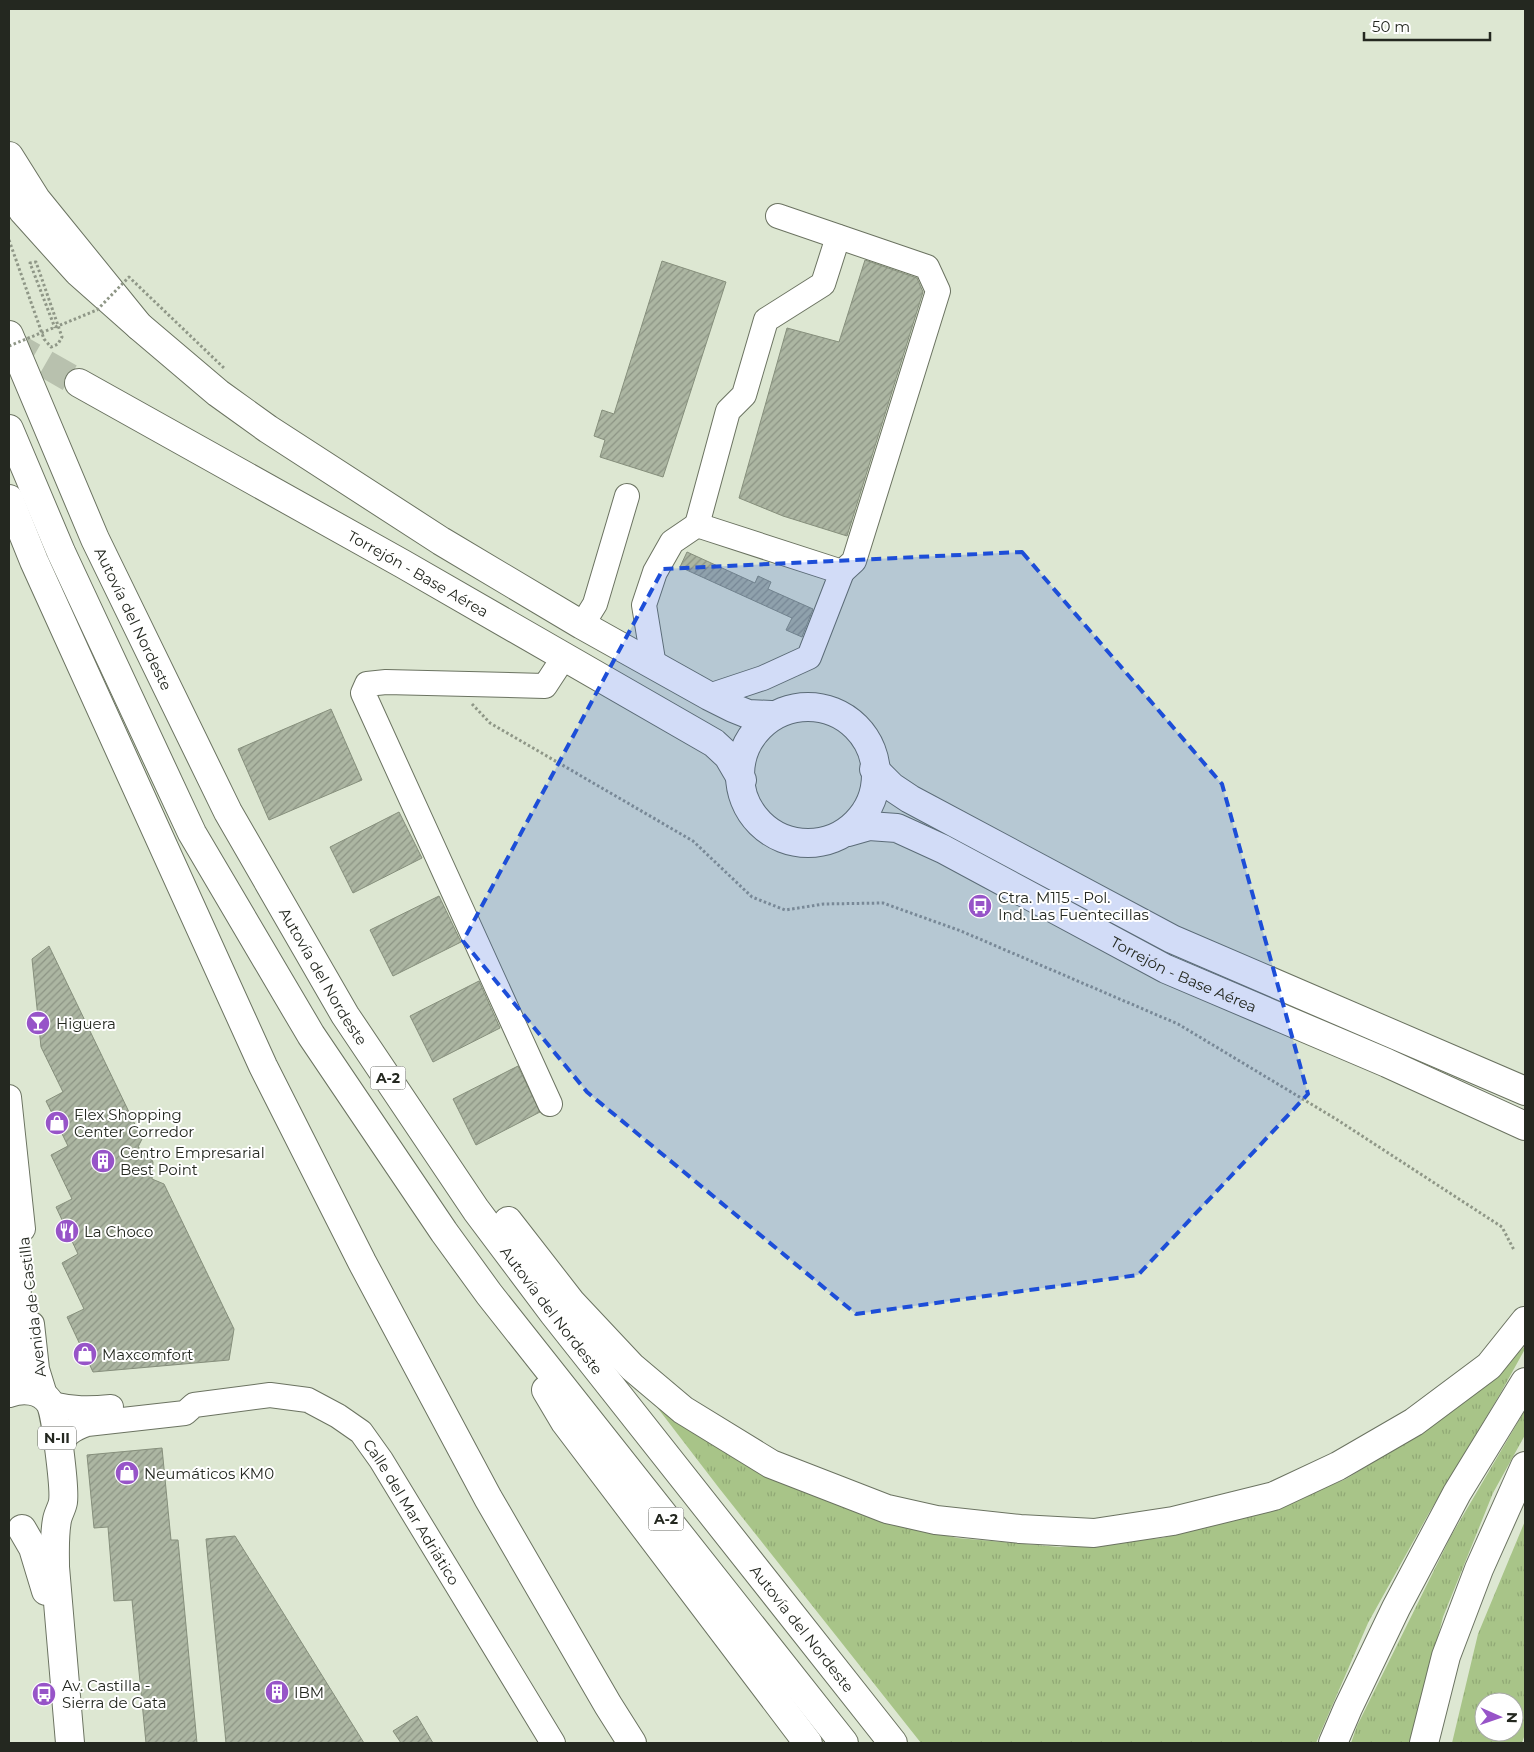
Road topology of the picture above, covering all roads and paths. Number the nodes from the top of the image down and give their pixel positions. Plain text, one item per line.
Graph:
1 (9, 156) edge
2 (9, 189) edge
3 (778, 216) dead end
4 (838, 237) junction
5 (9, 240) edge
6 (139, 326) junction
7 (55, 328) junction
8 (9, 335) edge
9 (9, 346) edge
10 (225, 369) dead end
11 (79, 383) tunnel mouth
12 (9, 429) edge
13 (627, 496) dead end
14 (9, 499) edge
15 (697, 525) junction
16 (842, 572) junction
17 (582, 626) junction
18 (564, 657) junction
19 (654, 666) junction
20 (452, 684) junction
21 (708, 696) junction
22 (771, 715) junction
23 (874, 769) junction
24 (742, 780) junction
25 (848, 832) junction
26 (345, 1015) junction
27 (1525, 1091) edge
28 (9, 1097) edge
29 (550, 1104) dead end
30 (1525, 1126) edge
31 (9, 1204) edge
32 (1514, 1250) dead end
33 (489, 1294) junction
34 (1525, 1321) edge
35 (1525, 1382) edge
36 (9, 1389) edge
37 (9, 1393) edge
38 (48, 1401) junction
39 (194, 1405) junction
40 (58, 1448) junction
41 (1525, 1466) edge
42 (58, 1518) junction
43 (15, 1525) edge
44 (61, 1653) junction
45 (70, 1743) edge
46 (553, 1743) edge
47 (632, 1743) edge
48 (808, 1743) edge
49 (844, 1743) edge
50 (893, 1743) edge
51 (1333, 1743) edge
52 (1424, 1743) edge

1 - 6 main road
2 - 6 main road
3 - 4 street
4 - 15 street
4 - 16 street
5 - 7 path
6 - 17 main road
7 - 9 path, bridge
7 - 10 path, bridge
8 - 26 main road, Autovía del Nordeste / A-2
11 - 18 main road, Torrejón - Base Aérea
12 - 33 main road, A-2
13 - 17 street
14 - 47 main road
15 - 16 street
15 - 19 street
16 - 21 street
17 - 19 main road
18 - 20 street
18 - 24 main road, Torrejón - Base Aérea
19 - 21 main road
20 - 29 street
20 - 32 path
21 - 22 main road
22 - 23 main road
22 - 24 main road
23 - 25 main road
23 - 27 main road, Torrejón - Base Aérea
24 - 25 main road
25 - 30 main road, Torrejón - Base Aérea
26 - 34 main road
26 - 50 main road, Autovía del Nordeste / A-2
28 - 38 street, Avenida de Castilla / N-II
31 - 36 main road, Avenida de Castilla
33 - 48 main road
33 - 49 main road, A-2
35 - 51 main road
37 - 38 main road
38 - 39 street, Calle del Mar Adriático
38 - 40 main road, N-II
39 - 40 street, Calle del Mar Adriático
39 - 46 street, Calle del Mar Adriático
40 - 42 main road, N-II
41 - 52 main road
42 - 43 main road, N-II
42 - 44 main road, N-II
43 - 44 main road, N-II
44 - 45 main road, N-II

